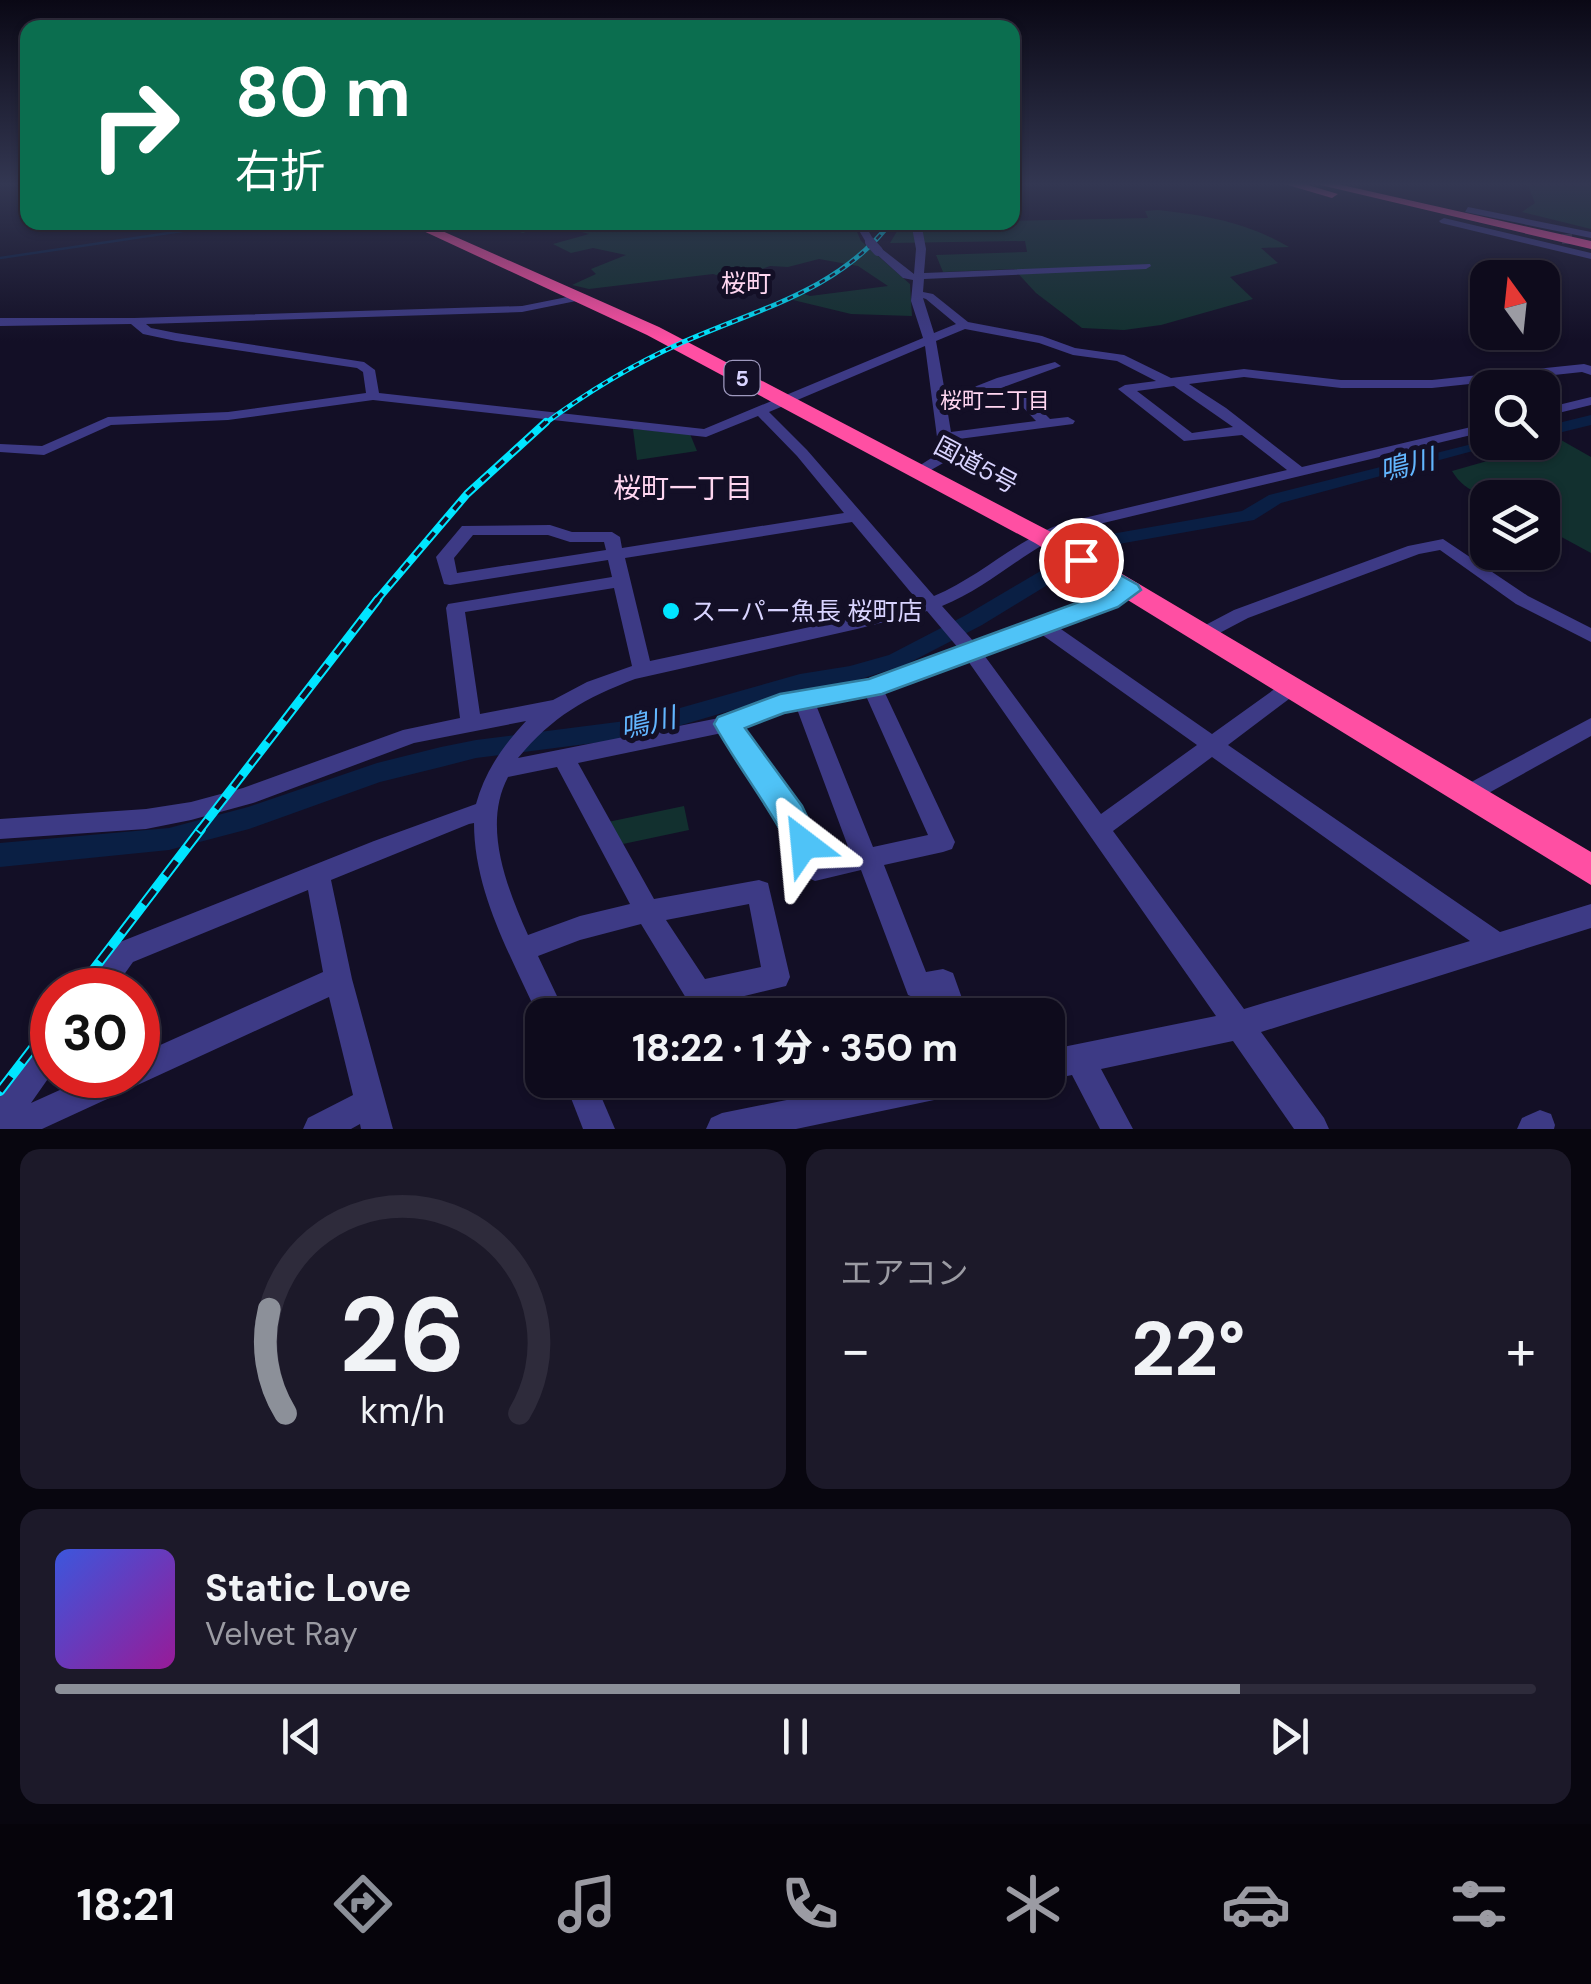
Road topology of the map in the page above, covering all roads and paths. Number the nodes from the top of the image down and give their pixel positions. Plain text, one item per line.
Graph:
1 (441, 236) edge
2 (867, 236) edge
3 (919, 236) edge
4 (1506, 236) edge
5 (1566, 236) edge
6 (1591, 241) edge
7 (1591, 256) edge
8 (1146, 266) dead end
9 (918, 277) junction
10 (917, 294) junction
11 (582, 297) junction
12 (134, 320) junction
13 (0, 322) edge
14 (964, 325) junction
15 (931, 339) junction
16 (1054, 366) dead end
17 (1591, 370) edge
18 (1172, 382) junction
19 (372, 396) junction
20 (1024, 401) dead end
21 (787, 402) junction
22 (1591, 402) edge
23 (939, 406) junction
24 (1560, 409) edge
25 (761, 412) junction
26 (1068, 421) dead end
27 (1047, 424) junction
28 (1246, 430) junction
29 (1470, 431) edge
30 (944, 437) junction
31 (0, 448) edge
32 (920, 471) junction
33 (1299, 472) junction
34 (856, 516) junction
35 (1063, 550) junction
36 (616, 554) junction
37 (622, 581) junction
38 (1130, 590) junction
39 (932, 604) junction
40 (1042, 626) junction
41 (1202, 634) junction
42 (1591, 636) edge
43 (960, 637) junction
44 (642, 668) junction
45 (872, 688) junction
46 (1290, 688) junction
47 (804, 700) junction
48 (555, 707) junction
49 (471, 723) junction
50 (728, 724) junction
51 (1591, 726) edge
52 (1210, 744) junction
53 (564, 757) junction
54 (504, 763) junction
55 (1468, 794) junction
56 (486, 812) junction
57 (0, 828) edge
58 (1098, 829) junction
59 (867, 859) junction
60 (1591, 870) edge
61 (318, 876) junction
62 (648, 914) junction
63 (1591, 916) edge
64 (1498, 946) junction
65 (524, 949) junction
66 (113, 968) edge
67 (338, 979) junction
68 (545, 998) edge
69 (948, 998) edge
70 (1236, 1026) junction
71 (160, 1060) edge
72 (1080, 1060) junction
73 (1065, 1062) edge
74 (30, 1079) edge
75 (75, 1098) edge
76 (587, 1098) edge
77 (871, 1098) edge
78 (373, 1116) edge
79 (0, 1121) edge
80 (319, 1129) edge
81 (600, 1129) edge
82 (722, 1129) edge
83 (1116, 1129) edge
84 (1313, 1129) edge

1 - 11 highway, 国道5号 / 5
2 - 9 street
3 - 9 street
4 - 7 street
5 - 6 highway
8 - 9 street
9 - 10 street
10 - 14 street
10 - 15 street
11 - 12 street
11 - 21 highway, 国道5号 / 5
12 - 13 street
12 - 19 street
14 - 15 street
14 - 18 street
15 - 21 street
15 - 23 street
16 - 23 street
17 - 18 street
18 - 28 street
18 - 28 street
19 - 25 street
19 - 31 street
20 - 27 street
21 - 25 street
21 - 32 highway, 国道5号 / 5
22 - 24 street
23 - 30 street
25 - 34 street
26 - 27 street
27 - 30 street
28 - 33 street
29 - 33 street
30 - 32 street
32 - 35 highway, 国道5号 / 5
33 - 35 street
34 - 36 street
34 - 39 street
35 - 38 highway, 国道5号 / 5
35 - 39 street
36 - 36 street
36 - 37 street
37 - 44 street
37 - 49 street
38 - 40 street
38 - 41 highway, 国道5号 / 5
39 - 43 street
39 - 44 street
40 - 43 street
40 - 52 street
41 - 42 street
41 - 46 highway, 国道5号 / 5
43 - 45 street
43 - 58 street
44 - 48 street
45 - 47 street
45 - 59 street
46 - 52 street
46 - 55 highway, 国道5号 / 5
47 - 50 street
47 - 59 street
48 - 49 street
48 - 54 street
49 - 57 street
50 - 53 street
50 - 59 street
51 - 55 street
52 - 58 street
52 - 64 street
53 - 54 street
53 - 62 street
54 - 56 street
55 - 60 highway, 国道5号 / 5
56 - 61 street
56 - 65 street
58 - 70 street
59 - 69 street
61 - 66 street
61 - 67 street
62 - 62 street
62 - 65 street
63 - 64 street
64 - 70 street
65 - 68 street
67 - 71 street
67 - 78 street
70 - 72 street
70 - 84 street
72 - 73 street
72 - 83 street
74 - 79 street
75 - 79 street
76 - 81 street
77 - 82 street
78 - 80 street

